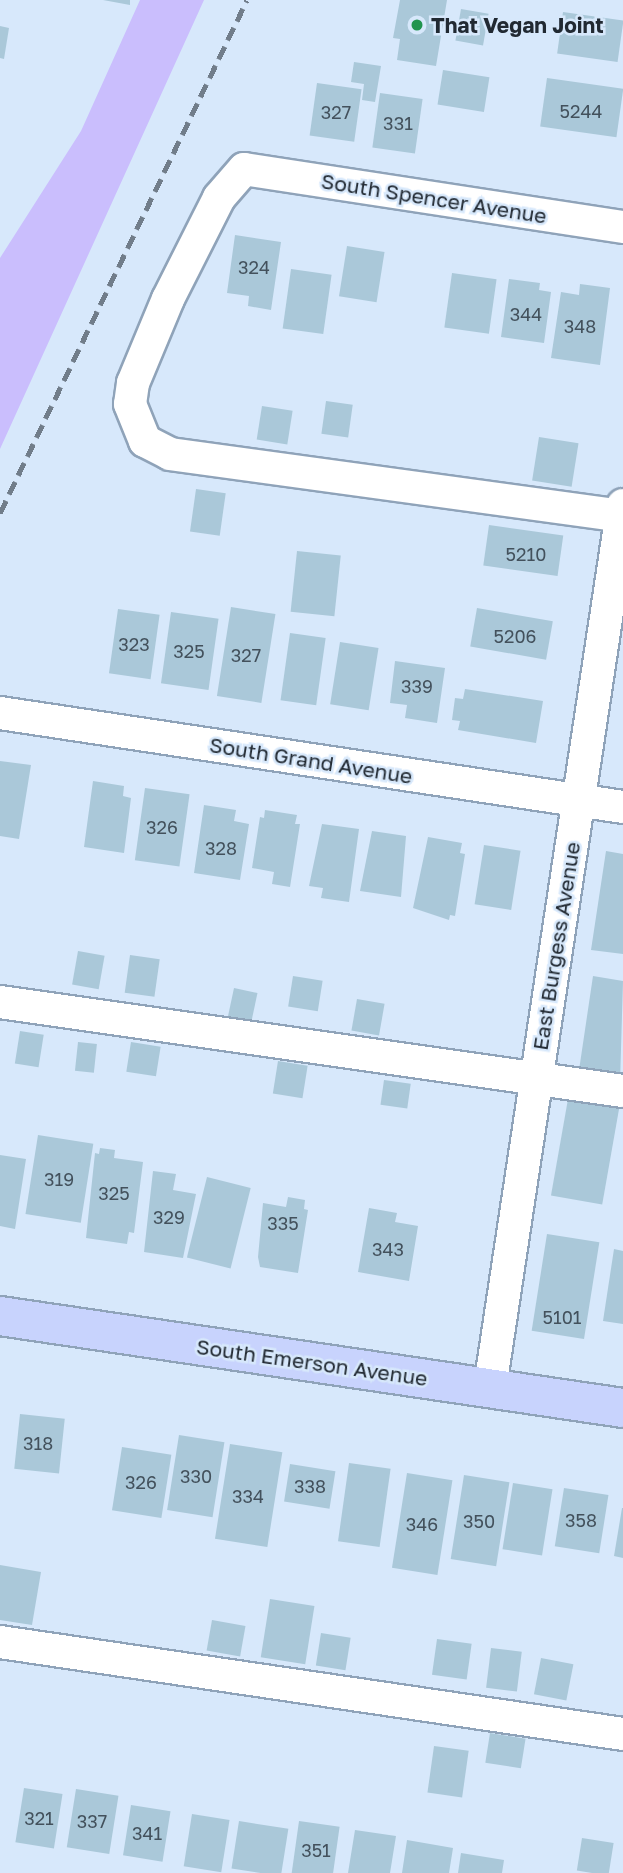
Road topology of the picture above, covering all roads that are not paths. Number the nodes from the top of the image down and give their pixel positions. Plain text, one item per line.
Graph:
1 (623, 227) edge
2 (622, 512) edge
3 (0, 713) edge
4 (578, 801) junction
5 (623, 807) edge
6 (0, 1002) edge
7 (536, 1080) junction
8 (623, 1091) edge
9 (0, 1316) edge
10 (489, 1388) junction
11 (623, 1408) edge
12 (0, 1642) edge
13 (623, 1734) edge

1 - 2 street, South Spencer Avenue
2 - 4 street, East Burgess Avenue
3 - 4 street, South Grand Avenue
4 - 5 street, South Grand Avenue
4 - 7 street, East Burgess Avenue
6 - 7 street
7 - 8 street
7 - 10 street, East Burgess Avenue
9 - 10 main road, South Emerson Avenue
10 - 11 main road, South Emerson Avenue
12 - 13 street

